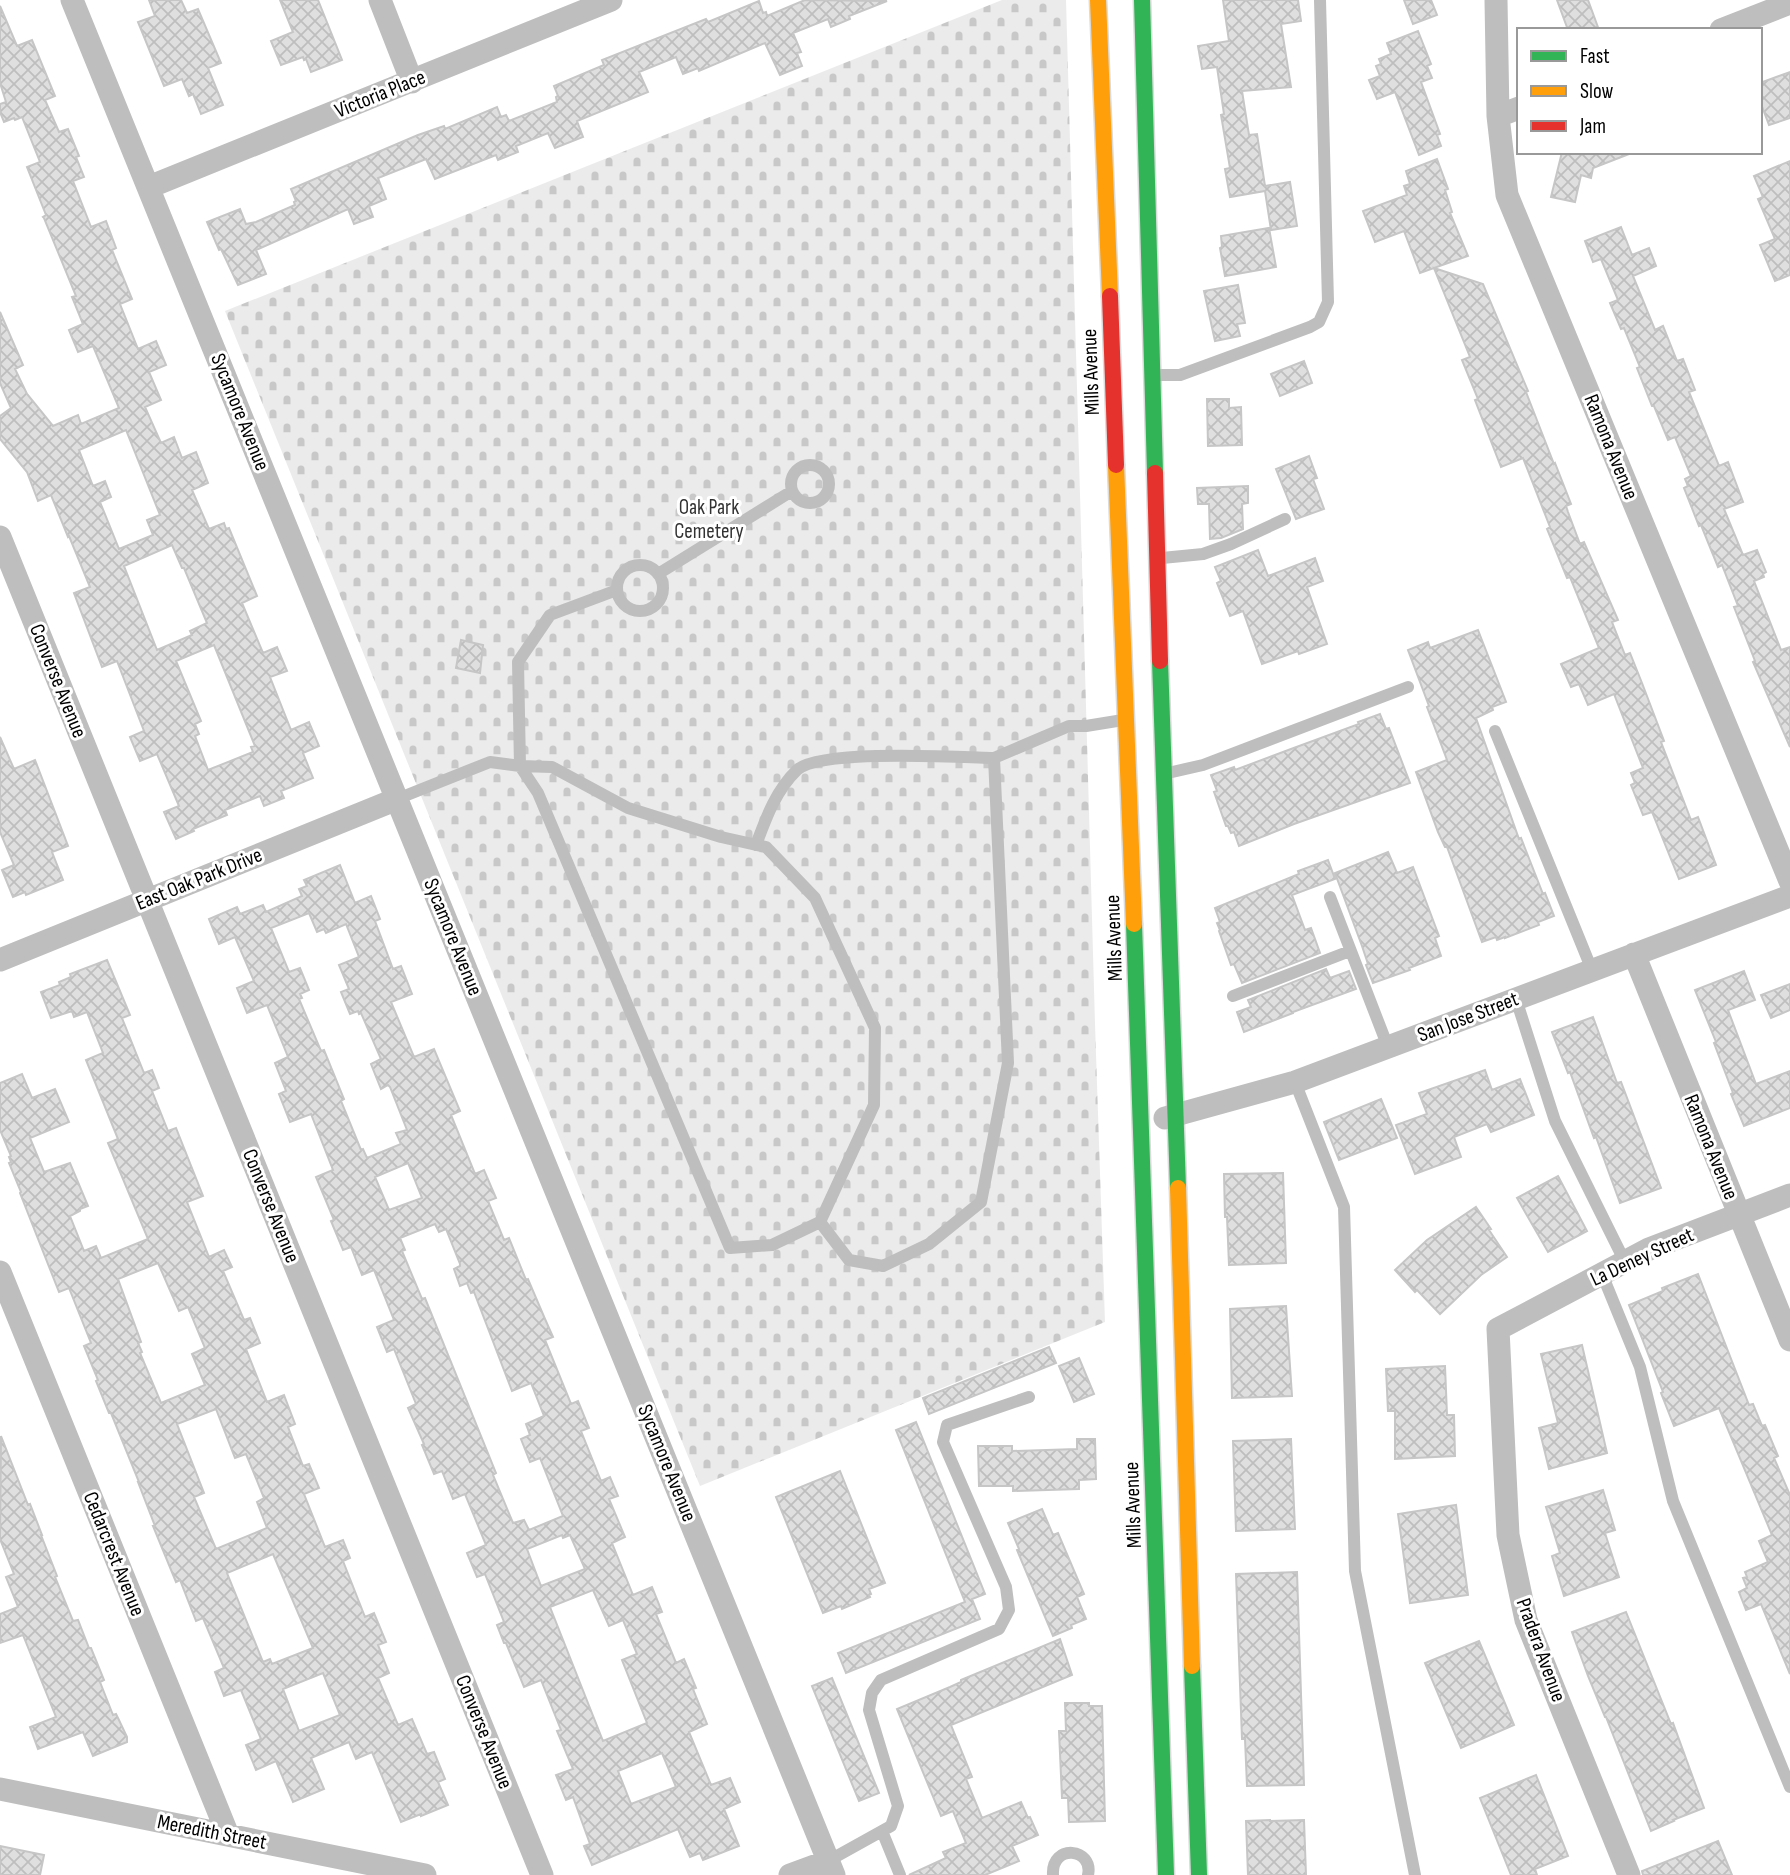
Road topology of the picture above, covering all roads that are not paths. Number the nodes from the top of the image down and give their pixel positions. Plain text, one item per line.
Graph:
1 (72, 0) edge
2 (380, 0) edge
3 (611, 0) edge
4 (1098, 0) edge
5 (1142, 0) edge
6 (1320, 0) edge
7 (1496, 0) edge
8 (1790, 3) edge
9 (1726, 28) edge
10 (412, 82) junction
11 (1508, 112) edge
12 (149, 187) junction
13 (1132, 376) junction
14 (792, 491) dead end
15 (1285, 519) dead end
16 (0, 537) edge
17 (1158, 559) junction
18 (658, 575) junction
19 (617, 590) junction
20 (1408, 688) dead end
21 (1126, 719) junction
22 (1495, 730) dead end
23 (994, 758) junction
24 (520, 766) junction
25 (1164, 774) junction
26 (397, 799) junction
27 (757, 845) junction
28 (1790, 881) edge
29 (1790, 896) edge
30 (1330, 897) dead end
31 (148, 900) junction
32 (1350, 951) junction
33 (1634, 954) junction
34 (0, 960) edge
35 (1592, 970) junction
36 (1233, 996) dead end
37 (1516, 999) junction
38 (1388, 1047) junction
39 (1295, 1082) junction
40 (1177, 1115) junction
41 (1142, 1125) junction
42 (1790, 1195) edge
43 (1738, 1214) junction
44 (820, 1222) junction
45 (1625, 1262) junction
46 (0, 1272) edge
47 (1602, 1274) junction
48 (1498, 1329) joint
49 (1790, 1340) edge
50 (1029, 1397) dead end
51 (1790, 1787) edge
52 (0, 1789) edge
53 (882, 1831) junction
54 (228, 1835) junction
55 (831, 1868) edge
56 (388, 1872) edge
57 (425, 1875) edge
58 (542, 1875) edge
59 (790, 1875) edge
60 (900, 1875) edge
61 (1053, 1875) edge
62 (1088, 1875) edge
63 (1166, 1875) edge
64 (1199, 1875) edge
65 (1415, 1875) edge
66 (1629, 1875) edge

1 - 12 street, Sycamore Avenue
2 - 10 street
3 - 10 street, Victoria Place
4 - 13 main road, Mills Avenue
5 - 13 main road, Mills Avenue
6 - 13 lane
7 - 11 street, Ramona Avenue
8 - 9 street
10 - 12 street, Victoria Place
11 - 28 street, Ramona Avenue
12 - 26 street, Sycamore Avenue
13 - 17 main road, Mills Avenue
13 - 21 main road, Mills Avenue
14 - 18 lane
15 - 17 lane
16 - 31 street, Converse Avenue
17 - 25 main road, Mills Avenue
18 - 19 lane
18 - 19 lane
19 - 24 lane
20 - 25 lane
21 - 23 lane
21 - 41 main road, Mills Avenue
22 - 35 lane
23 - 27 lane
23 - 44 lane
24 - 26 lane
24 - 27 lane
24 - 44 lane
25 - 40 main road, Mills Avenue
26 - 31 street, East Oak Park Drive
26 - 55 street, Sycamore Avenue
27 - 44 lane
29 - 33 street, San Jose Street
30 - 32 lane
31 - 34 street, East Oak Park Drive
31 - 58 street, Converse Avenue
32 - 36 lane
32 - 38 lane
33 - 35 street, San Jose Street
33 - 43 street, Ramona Avenue
35 - 37 street, San Jose Street
37 - 38 street, San Jose Street
37 - 45 lane
38 - 39 street, San Jose Street
39 - 40 street, San Jose Street
39 - 65 lane
40 - 41 street, San Jose Street
40 - 64 main road, Mills Avenue
41 - 63 main road, Mills Avenue
42 - 43 street, La Deney Street
43 - 45 street, La Deney Street
43 - 49 street, Ramona Avenue
45 - 47 street, La Deney Street
46 - 54 street, Cedarcrest Avenue
47 - 48 street, La Deney Street
47 - 51 lane
48 - 66 street, Pradera Avenue
50 - 53 lane
52 - 54 street, Meredith Street
53 - 55 lane
53 - 60 lane
54 - 56 street, Meredith Street
55 - 59 street
56 - 57 street, Meredith Street
61 - 62 lane

